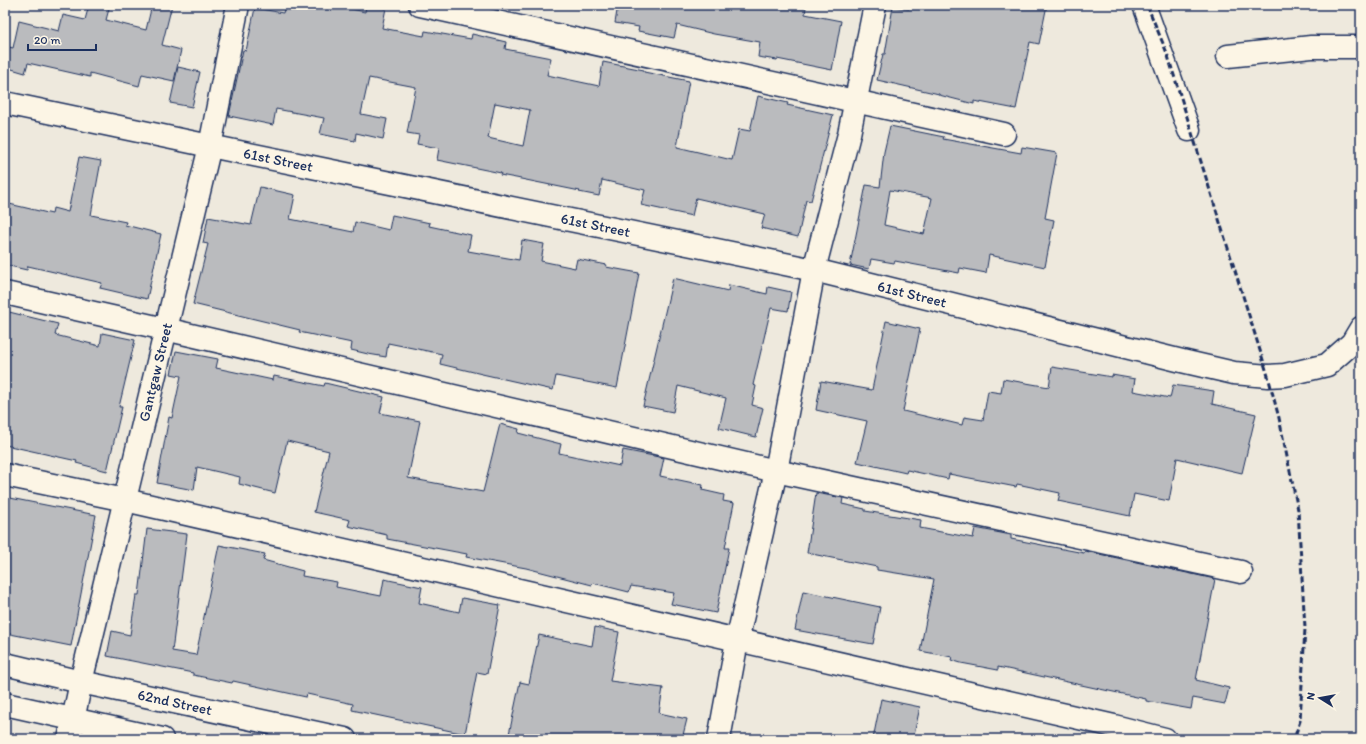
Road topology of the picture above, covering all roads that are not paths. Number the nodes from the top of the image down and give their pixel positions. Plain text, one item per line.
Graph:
1 (238, 5) edge
2 (420, 5) edge
3 (875, 5) edge
4 (1144, 5) edge
5 (1361, 48) edge
6 (1228, 56) dead end
7 (855, 101) junction
8 (5, 102) edge
9 (1189, 130) dead end
10 (1004, 134) dead end
11 (210, 146) junction
12 (814, 270) junction
13 (5, 293) edge
14 (165, 328) junction
15 (1361, 328) edge
16 (776, 471) junction
17 (5, 475) edge
18 (125, 500) junction
19 (1241, 572) dead end
20 (737, 641) junction
21 (5, 664) edge
22 (81, 682) junction
23 (5, 704) edge
24 (71, 729) edge
25 (162, 739) edge
26 (345, 739) edge
27 (719, 739) edge
28 (1164, 739) edge

1 - 11 street, Gantgaw Street
2 - 7 street
3 - 7 street
4 - 9 street
5 - 6 street
7 - 10 street
7 - 12 street
8 - 11 street, 61st Street
11 - 12 street, 61st Street
11 - 14 street, Gantgaw Street
12 - 15 street, 61st Street
12 - 16 street
13 - 14 street
14 - 16 street
14 - 18 street, Gantgaw Street
16 - 19 street
16 - 20 street
17 - 18 street
18 - 20 street
18 - 22 street, Gantgaw Street
20 - 27 street
20 - 28 street
21 - 22 street, 62nd Street
22 - 24 street, Gantgaw Street
22 - 26 street, 62nd Street
23 - 24 street
24 - 25 street

